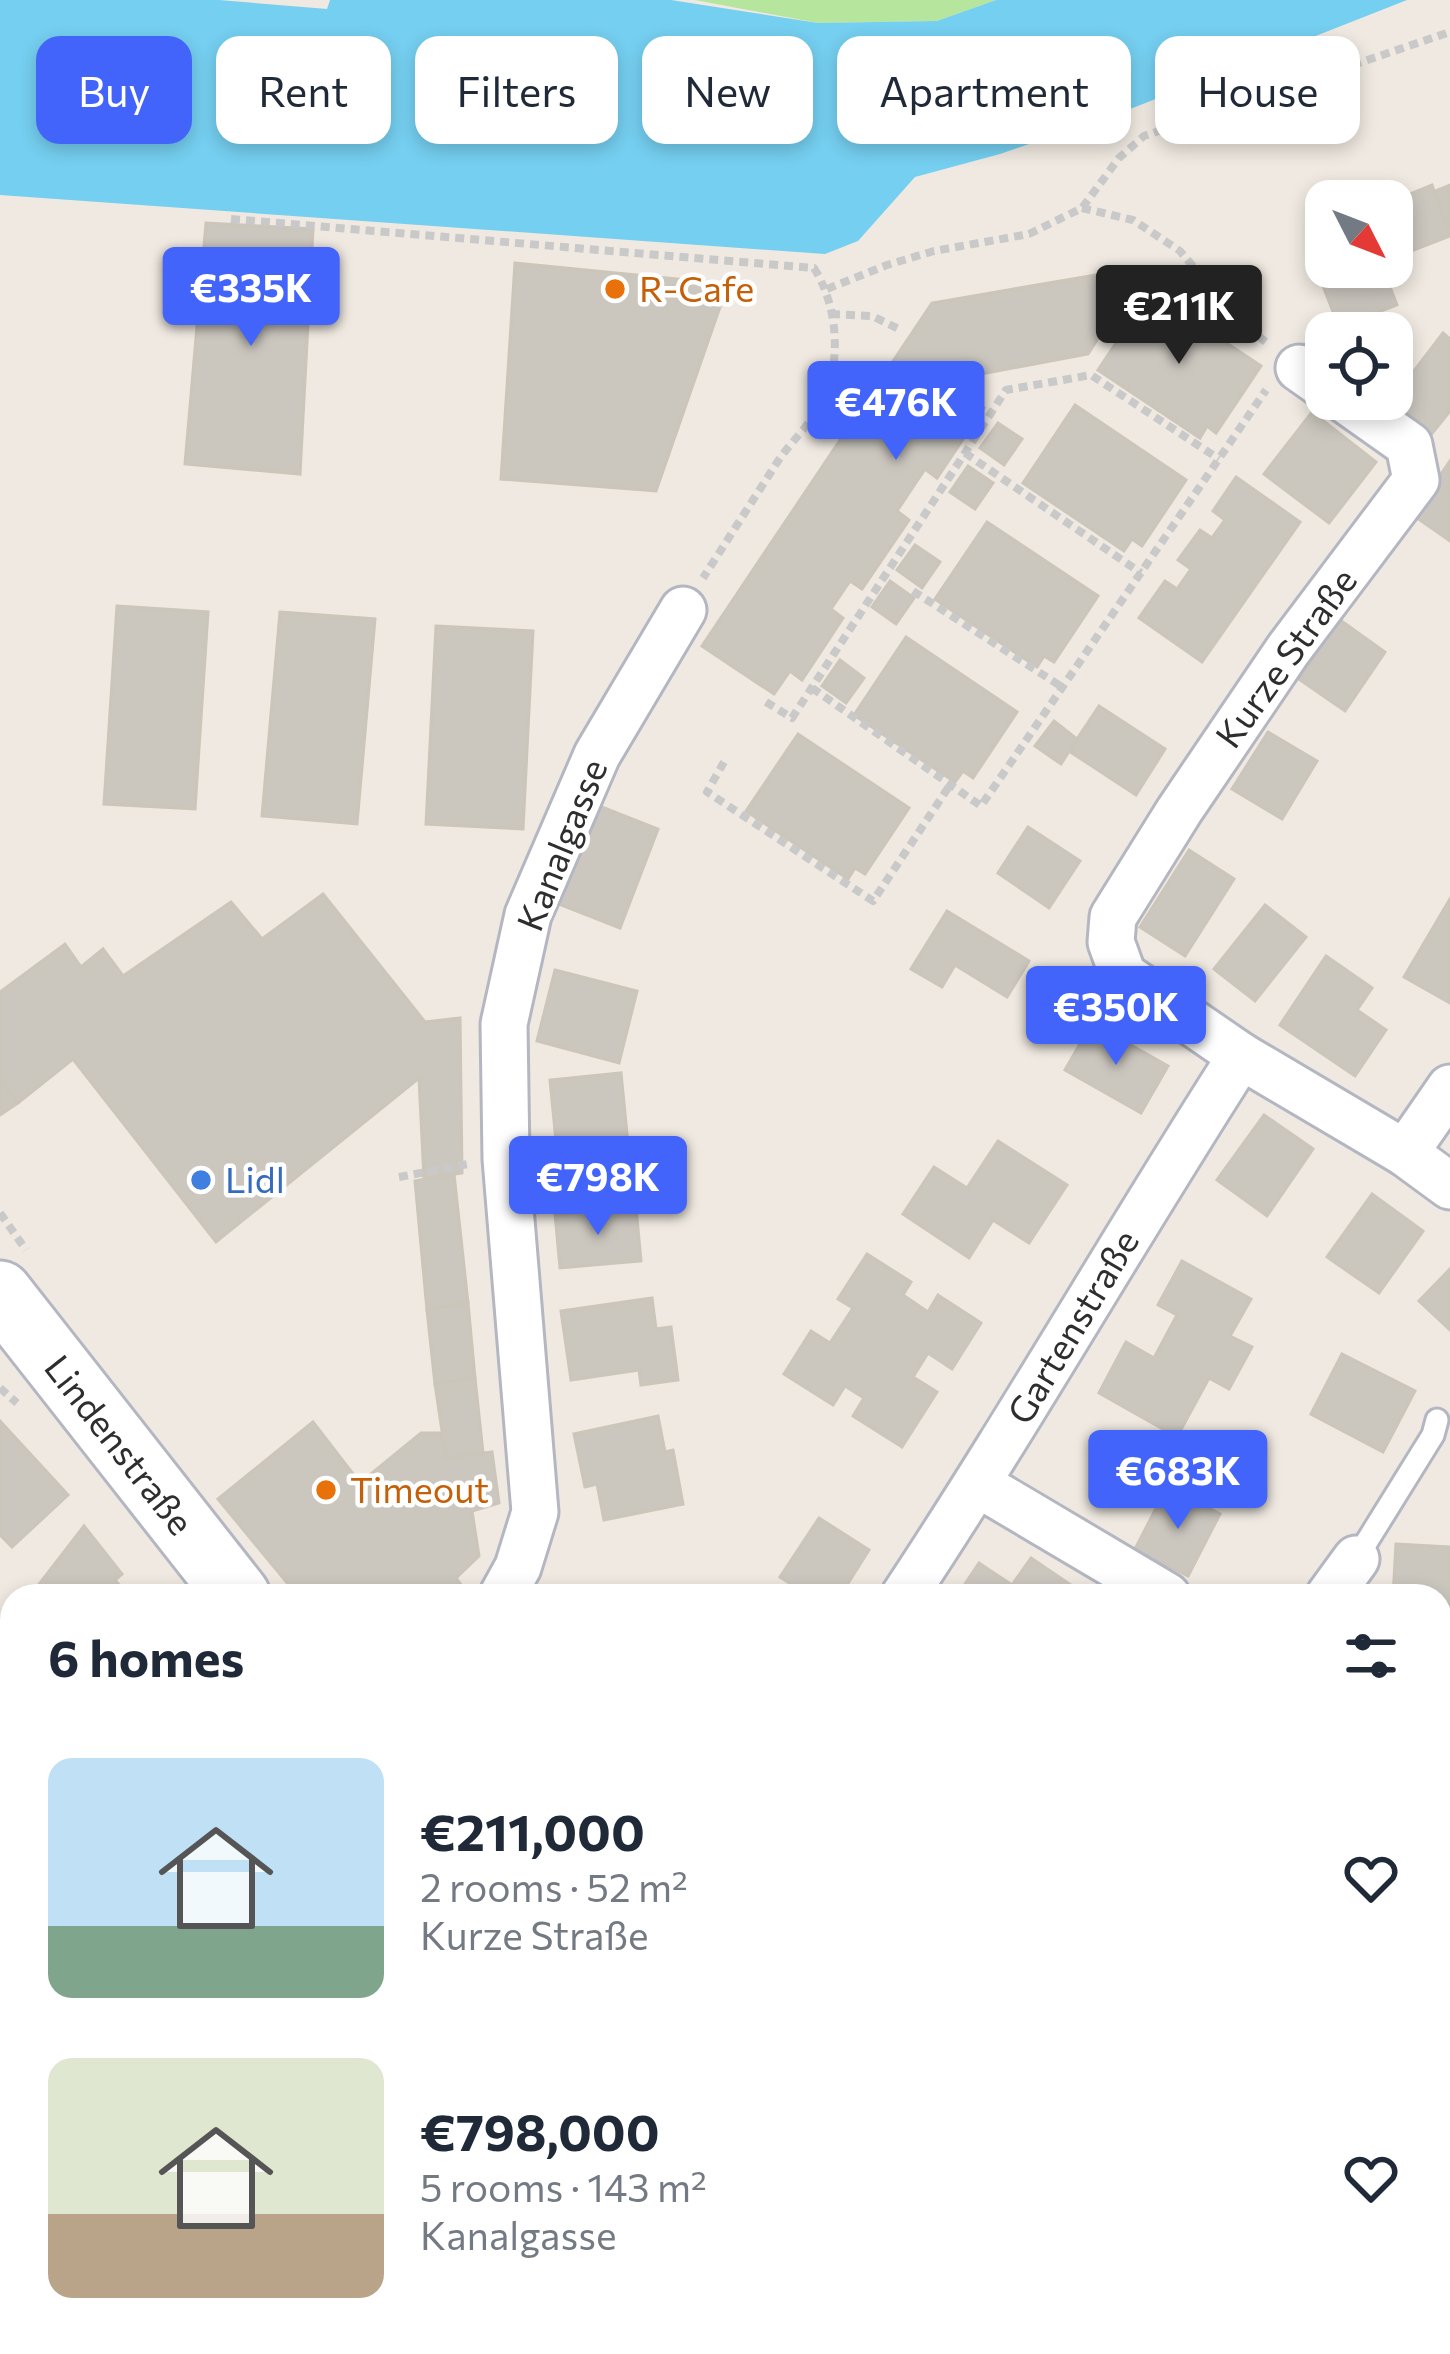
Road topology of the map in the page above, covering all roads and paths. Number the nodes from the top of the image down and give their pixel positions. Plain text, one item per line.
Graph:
1 (1450, 32) edge
2 (1082, 208) junction
3 (231, 219) dead end
4 (827, 289) junction
5 (830, 314) junction
6 (901, 331) dead end
7 (1304, 371) edge
8 (1373, 420) edge
9 (965, 453) junction
10 (1219, 459) junction
11 (1141, 573) junction
12 (913, 591) dead end
13 (683, 610) joint
14 (1062, 687) junction
15 (812, 688) junction
16 (766, 702) dead end
17 (724, 761) dead end
18 (950, 785) junction
19 (1240, 1056) junction
20 (1450, 1088) edge
21 (1405, 1153) junction
22 (461, 1165) dead end
23 (399, 1177) dead end
24 (1450, 1186) edge
25 (0, 1293) edge
26 (1437, 1420) dead end
27 (978, 1484) junction
28 (1356, 1558) joint
29 (229, 1584) edge
30 (509, 1584) edge
31 (912, 1584) edge
32 (1147, 1584) edge
33 (1338, 1584) edge

1 - 2 path
2 - 4 path
2 - 7 path
3 - 4 path
4 - 5 path
5 - 6 path
5 - 13 path
7 - 10 path
8 - 19 street, Kurze Straße
9 - 10 path
9 - 11 path
9 - 15 path
10 - 11 path
11 - 14 path
12 - 14 path
13 - 30 street, Kanalgasse
14 - 18 path
15 - 16 path
15 - 18 path
17 - 18 path
19 - 21 street
19 - 27 street, Gartenstraße
20 - 21 street
21 - 24 street
22 - 23 path
25 - 29 main road, Lindenstraße
26 - 28 lane
27 - 31 street, Gartenstraße
27 - 32 street
28 - 33 street

